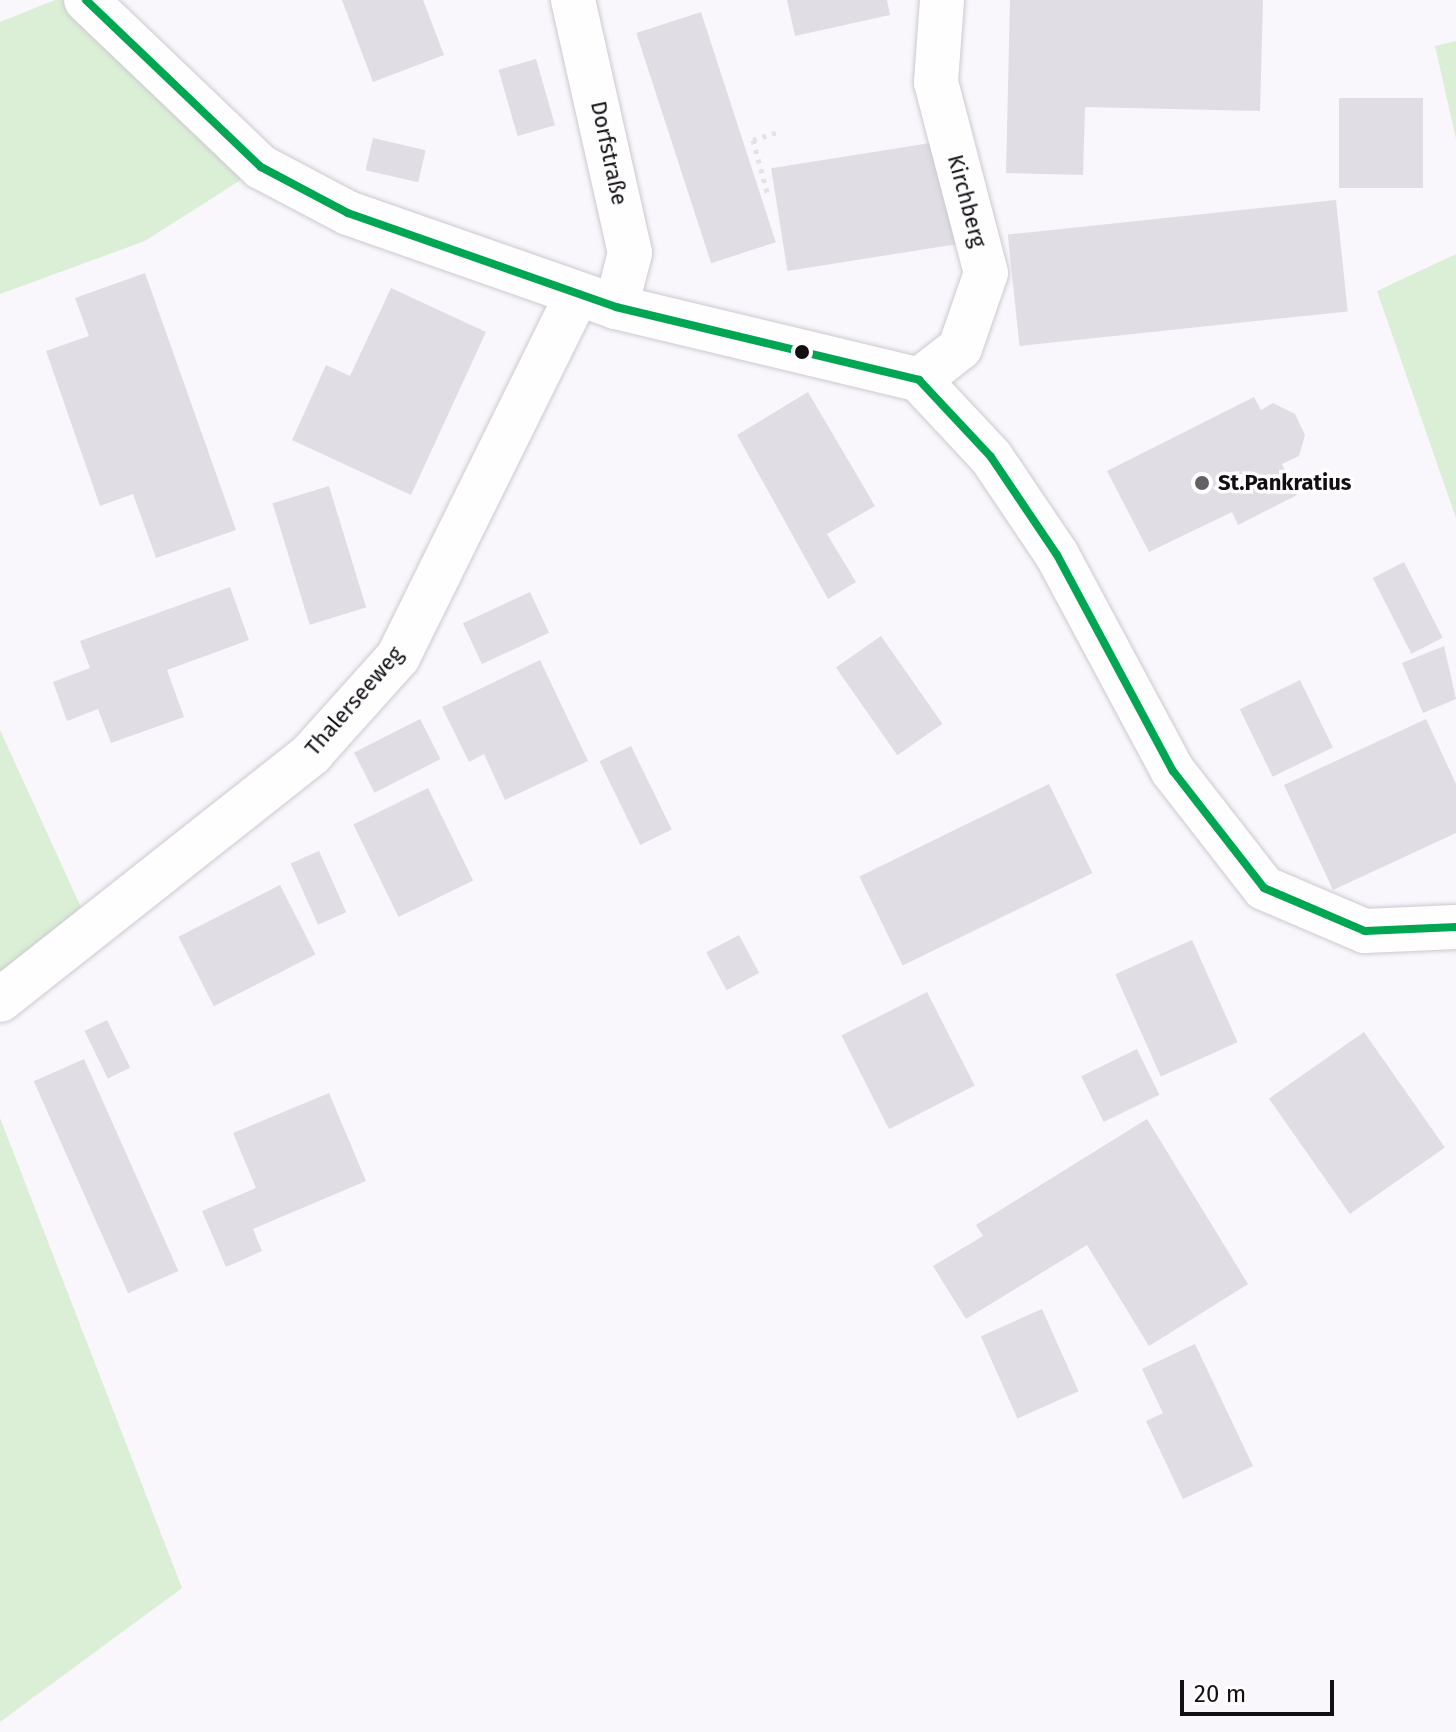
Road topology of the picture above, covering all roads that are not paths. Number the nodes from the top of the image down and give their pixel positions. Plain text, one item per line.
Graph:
1 (86, 0) edge
2 (573, 0) edge
3 (942, 0) edge
4 (597, 301) junction
5 (919, 380) junction
6 (1456, 927) edge
7 (0, 1000) edge

1 - 4 street
2 - 4 street, Dorfstraße
3 - 5 street, Kirchberg
4 - 5 street
4 - 7 street, Thalerseeweg
5 - 6 street

